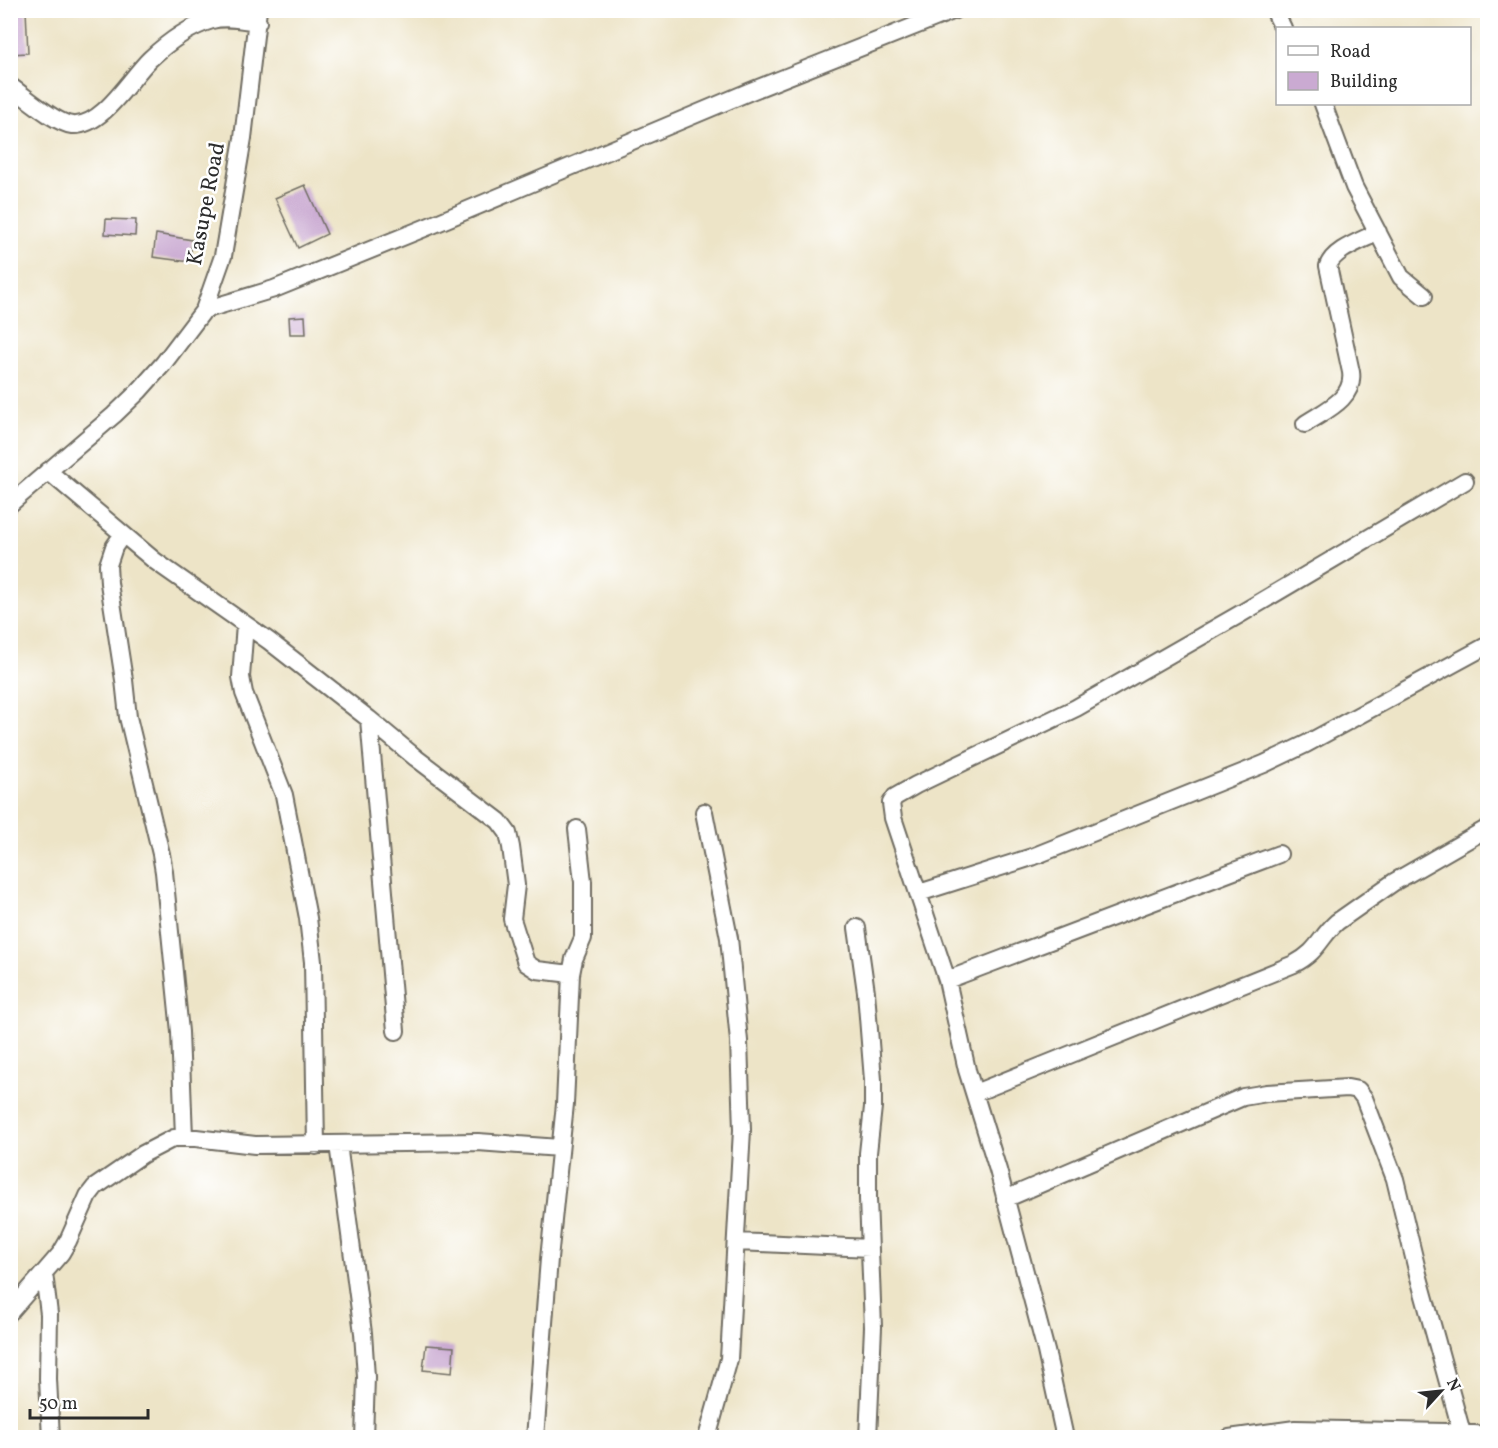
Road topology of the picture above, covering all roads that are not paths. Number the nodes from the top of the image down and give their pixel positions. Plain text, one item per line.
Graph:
1 (954, 10) edge
2 (1274, 10) edge
3 (258, 16) edge
4 (1282, 27) edge
5 (10, 86) edge
6 (1323, 105) edge
7 (1378, 232) junction
8 (1424, 296) dead end
9 (204, 310) junction
10 (1305, 424) dead end
11 (48, 471) junction
12 (1465, 481) dead end
13 (10, 504) edge
14 (123, 534) junction
15 (245, 624) junction
16 (1488, 645) edge
17 (369, 719) junction
18 (704, 812) dead end
19 (1488, 828) edge
20 (577, 829) dead end
21 (1279, 854) dead end
22 (919, 893) junction
23 (857, 928) dead end
24 (571, 974) junction
25 (947, 980) junction
26 (396, 1031) dead end
27 (975, 1092) junction
28 (184, 1137) junction
29 (338, 1144) junction
30 (316, 1146) junction
31 (560, 1148) junction
32 (1005, 1199) junction
33 (737, 1242) junction
34 (870, 1248) junction
35 (44, 1273) junction
36 (10, 1312) edge
37 (1462, 1433) junction
38 (1488, 1435) edge
39 (51, 1437) edge
40 (364, 1437) edge
41 (535, 1437) edge
42 (707, 1437) edge
43 (868, 1437) edge
44 (1065, 1437) edge
45 (1229, 1437) edge

1 - 9 street
2 - 4 street
3 - 5 street
3 - 9 street, Kasupe Road
6 - 7 street
7 - 8 street
7 - 10 street
9 - 11 street, Kasupe Road
11 - 13 street, Kasupe Road
11 - 14 street
12 - 22 street
14 - 15 street
14 - 28 street
15 - 17 street
15 - 30 street
16 - 22 street
17 - 24 street
17 - 26 street
18 - 33 street
19 - 27 street
20 - 24 street
21 - 25 street
22 - 25 street
23 - 34 street
24 - 31 street
25 - 27 street
27 - 32 street
28 - 30 street
28 - 35 street
29 - 30 street
29 - 31 street
29 - 40 street
31 - 41 street
32 - 37 street
32 - 44 street
33 - 34 street
33 - 42 street
34 - 43 street
35 - 36 street
35 - 39 street
37 - 38 street
37 - 45 street

